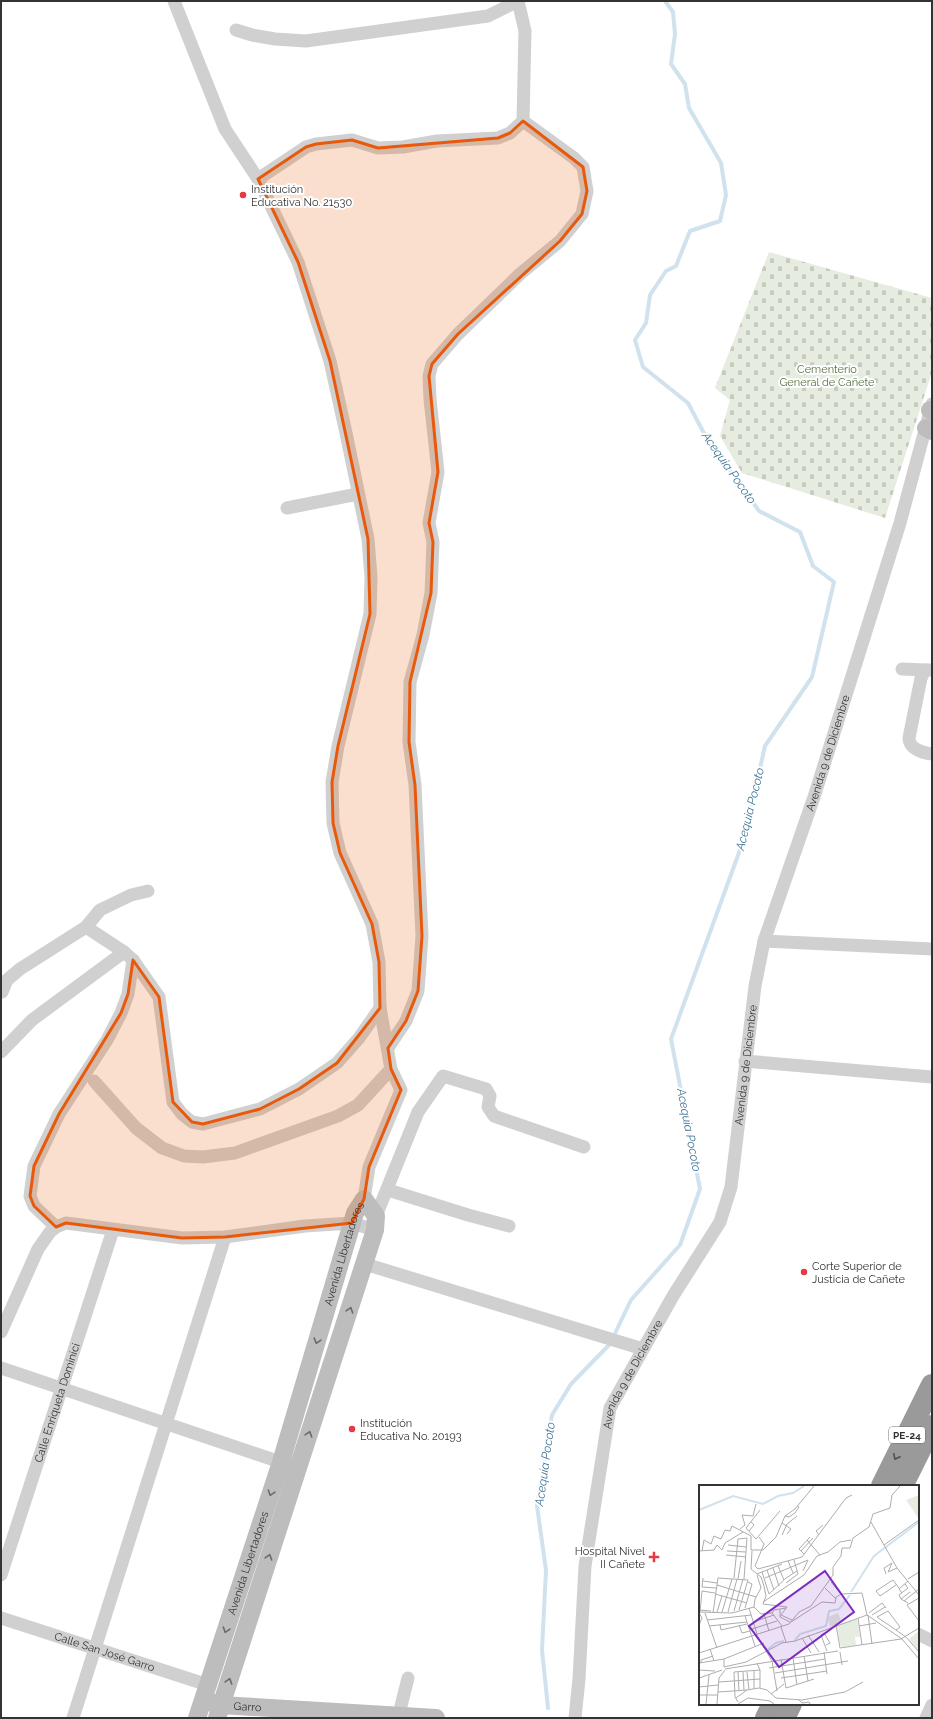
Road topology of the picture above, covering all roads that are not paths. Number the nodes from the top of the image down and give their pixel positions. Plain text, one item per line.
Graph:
1 (174, 1) edge
2 (236, 30) dead end
3 (523, 121) junction
4 (258, 180) junction
5 (931, 408) edge
6 (929, 430) edge
7 (358, 494) junction
8 (287, 508) dead end
9 (902, 669) dead end
10 (929, 670) edge
11 (932, 754) edge
12 (148, 892) dead end
13 (86, 927) junction
14 (764, 941) junction
15 (932, 949) edge
16 (128, 956) junction
17 (2, 992) dead end
18 (380, 1008) junction
19 (388, 1048) junction
20 (1, 1052) edge
21 (745, 1061) junction
22 (392, 1071) junction
23 (932, 1077) edge
24 (94, 1081) dead end
25 (584, 1147) dead end
26 (388, 1190) junction
27 (364, 1199) junction
28 (352, 1223) junction
29 (375, 1223) junction
30 (509, 1226) dead end
31 (56, 1227) junction
32 (113, 1230) junction
33 (225, 1237) junction
34 (365, 1264) junction
35 (1, 1332) edge
36 (643, 1349) junction
37 (1, 1368) edge
38 (61, 1388) junction
39 (930, 1393) edge
40 (166, 1423) junction
41 (932, 1426) edge
42 (281, 1462) junction
43 (298, 1468) junction
44 (883, 1485) edge
45 (902, 1485) edge
46 (1, 1575) edge
47 (1, 1618) edge
48 (919, 1634) edge
49 (932, 1641) edge
50 (95, 1648) junction
51 (408, 1678) dead end
52 (206, 1693) junction
53 (772, 1705) edge
54 (790, 1705) edge
55 (932, 1705) edge
56 (219, 1712) edge
57 (398, 1717) edge
58 (73, 1718) edge
59 (197, 1718) edge
60 (436, 1718) edge
61 (575, 1718) edge
62 (766, 1718) edge
63 (784, 1718) edge
64 (926, 1718) edge

1 - 4 street
2 - 3 street
3 - 4 street
3 - 19 street
4 - 7 street
5 - 6 street, Avenida 9 de Diciembre
6 - 14 street, Avenida 9 de Diciembre
7 - 8 street
7 - 18 street
9 - 10 street
10 - 11 street
12 - 13 street
13 - 16 street
13 - 17 street
14 - 15 street
14 - 21 street, Avenida 9 de Diciembre
16 - 18 street
16 - 20 street
16 - 31 street
18 - 19 street
19 - 22 street
21 - 23 street
21 - 36 street, Avenida 9 de Diciembre
22 - 24 street
22 - 27 street
25 - 26 street
26 - 29 street
26 - 30 street
27 - 28 street, Avenida Libertadores
27 - 29 street, Avenida Libertadores
28 - 29 street
28 - 33 street
28 -> 42 street, Avenida Libertadores
29 - 34 street, Avenida Libertadores
31 - 32 street
31 - 35 street
32 - 33 street
32 - 38 street, Calle Enriqueta Dominici
33 - 40 street
34 - 36 street
43 -> 34 street, Avenida Libertadores
36 - 61 street, Avenida 9 de Diciembre
37 - 38 street
38 - 40 street
38 - 46 street, Calle Enriqueta Dominici
39 -> 44 highway, PE-24
40 - 42 street
40 - 50 street
41 - 45 highway, PE-24
42 - 43 street
42 -> 52 street, Avenida Libertadores
56 -> 43 street, Avenida Libertadores
47 - 50 street, Calle San José Garro
48 - 49 street
50 - 52 street, Calle San José Garro
50 - 58 street
51 - 57 street
52 - 56 street, Garro
52 - 59 street, Avenida Libertadores
53 - 62 highway
54 - 63 highway
55 - 64 street
56 - 57 street, Garro
57 - 60 street, Garro

